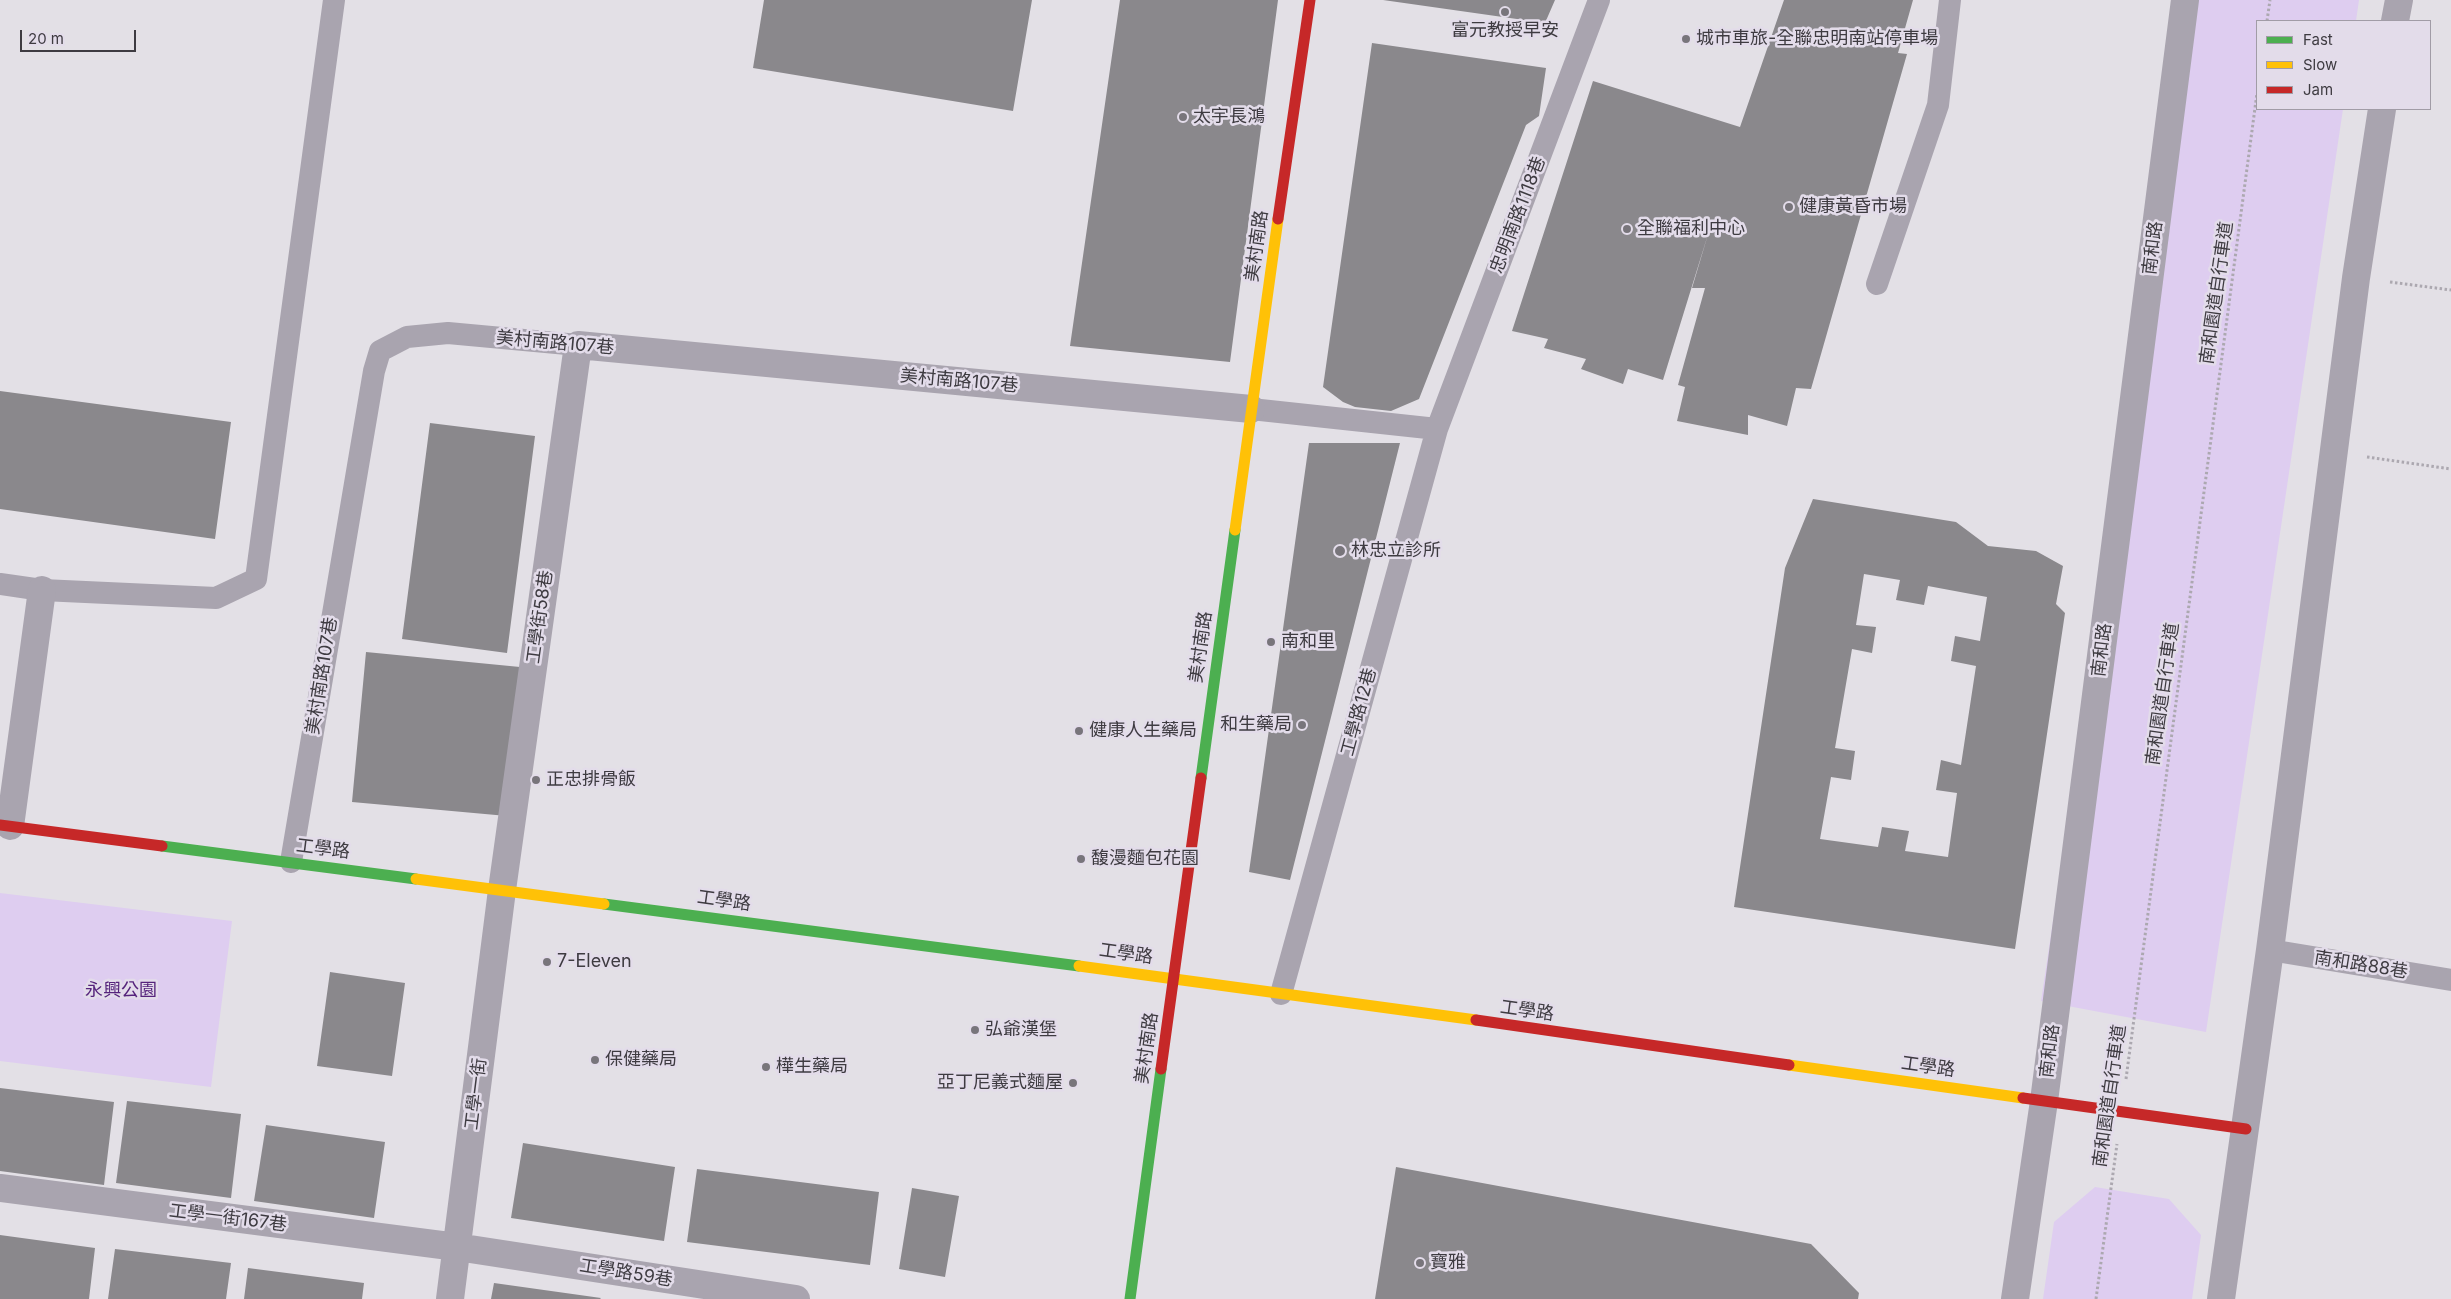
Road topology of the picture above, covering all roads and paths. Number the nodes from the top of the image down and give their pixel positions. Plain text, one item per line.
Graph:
1 (334, 0) edge
2 (1310, 0) edge
3 (1599, 0) edge
4 (1950, 0) edge
5 (2185, 0) edge
6 (2270, 0) edge
7 (2399, 0) edge
8 (2267, 20) edge
9 (2395, 20) edge
10 (2256, 101) edge
11 (2382, 110) edge
12 (2356, 278) junction
13 (1877, 284) dead end
14 (2451, 290) edge
15 (578, 345) junction
16 (1251, 409) junction
17 (1437, 429) junction
18 (2334, 452) junction
19 (2451, 469) edge
20 (0, 584) edge
21 (42, 590) junction
22 (5, 825) edge
23 (291, 862) junction
24 (502, 890) junction
25 (2270, 950) junction
26 (1174, 978) junction
27 (2451, 980) edge
28 (1281, 994) junction
29 (2044, 1101) junction
30 (2122, 1112) junction
31 (2246, 1129) junction
32 (0, 1188) edge
33 (457, 1247) junction
34 (450, 1299) edge
35 (796, 1299) edge
36 (1130, 1299) edge
37 (2015, 1299) edge
38 (2096, 1299) edge
39 (2221, 1299) edge

1 - 21 lane
2 - 16 street, 美村南路
3 - 17 lane, 忠明南路1118巷
4 - 13 lane
5 - 29 street, 南和路
6 - 8 path
7 - 9 street
10 - 30 path, 南和園道自行車道
11 - 12 street
12 - 14 path
12 - 18 street
15 - 16 street, 美村南路107巷
15 - 23 lane, 美村南路107巷
15 - 24 street, 工學街58巷
16 - 17 lane
16 - 26 street, 美村南路
17 - 28 lane, 工學路12巷
18 - 19 path
18 - 25 street
20 - 21 lane
21 - 22 street
22 - 23 street, 工學路
23 - 24 street, 工學路
24 - 26 street, 工學路
24 - 33 street, 工學一街
25 - 27 lane, 南和路88巷
25 - 31 street
26 - 28 street, 工學路
26 - 36 street, 美村南路
28 - 29 street, 工學路
29 - 30 street, 工學路
29 - 37 street, 南和路
30 - 31 street, 工學路
30 - 38 path, 南和園道自行車道
31 - 39 street
32 - 33 street, 工學一街167巷
33 - 34 street, 工學一街
33 - 35 street, 工學路59巷

